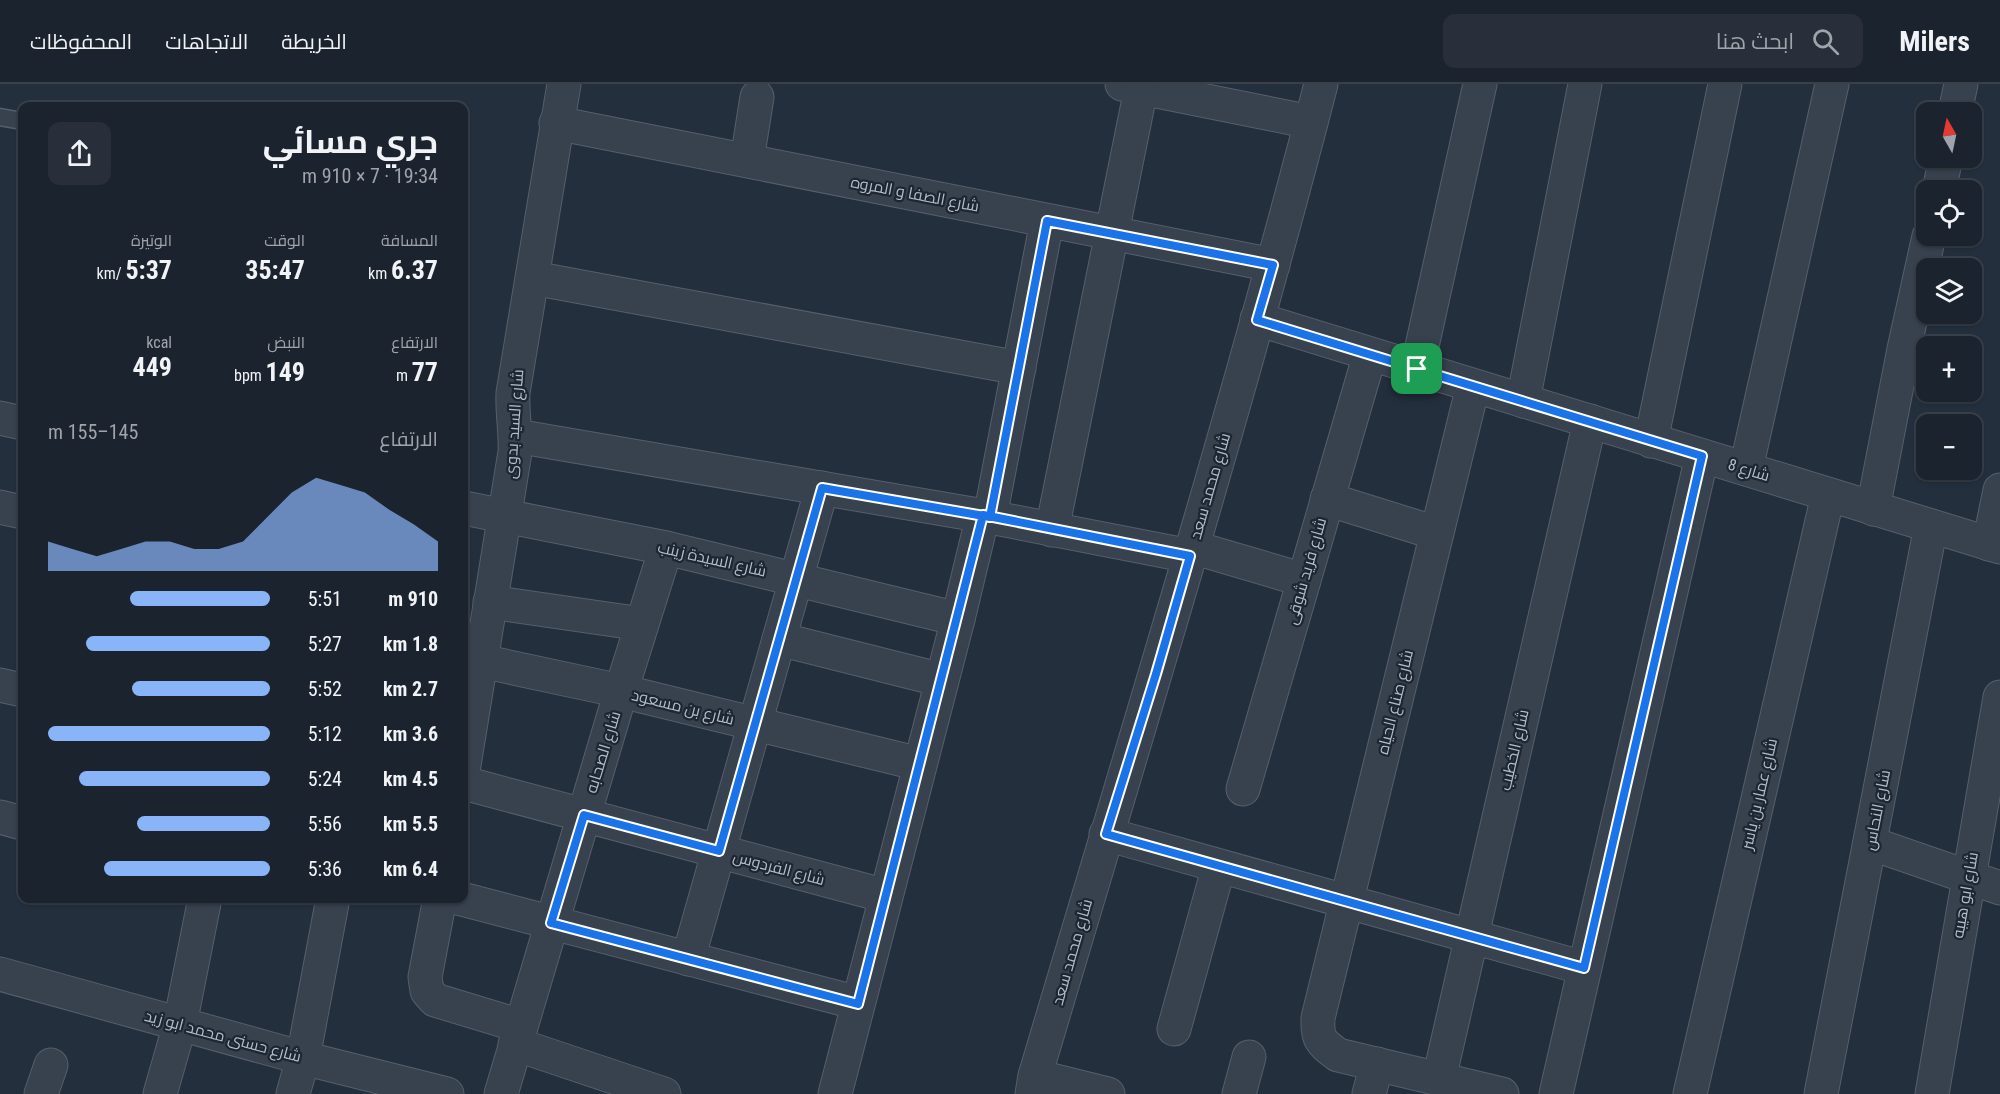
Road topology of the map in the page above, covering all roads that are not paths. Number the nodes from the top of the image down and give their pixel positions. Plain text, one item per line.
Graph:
1 (564, 84) edge
2 (1321, 84) edge
3 (1480, 84) edge
4 (1585, 84) edge
5 (1725, 84) edge
6 (1832, 84) edge
7 (1961, 84) edge
8 (1134, 85) edge
9 (757, 97) dead end
10 (1957, 102) edge
11 (0, 117) edge
12 (18, 120) edge
13 (556, 123) junction
14 (1311, 123) junction
15 (747, 160) junction
16 (1047, 221) junction
17 (1113, 234) junction
18 (1927, 246) edge
19 (1273, 265) junction
20 (533, 278) junction
21 (1257, 320) junction
22 (1370, 354) junction
23 (1019, 368) junction
24 (1417, 369) junction
25 (1473, 386) junction
26 (1523, 401) junction
27 (0, 418) edge
28 (1590, 421) junction
29 (18, 422) edge
30 (516, 436) junction
31 (1651, 441) junction
32 (1702, 456) junction
33 (1746, 469) junction
34 (822, 488) junction
35 (2000, 490) edge
36 (1828, 495) junction
37 (1327, 500) junction
38 (0, 507) edge
39 (1873, 508) junction
40 (468, 509) edge
41 (18, 511) edge
42 (504, 515) junction
43 (987, 516) junction
44 (1931, 526) junction
45 (1052, 530) junction
46 (1436, 533) junction
47 (1994, 546) edge
48 (666, 548) junction
49 (1191, 552) junction
50 (797, 579) junction
51 (1304, 580) junction
52 (490, 602) junction
53 (958, 619) junction
54 (642, 624) junction
55 (779, 639) junction
56 (481, 662) junction
57 (942, 680) junction
58 (0, 685) edge
59 (18, 689) edge
60 (621, 691) junction
61 (2000, 697) edge
62 (755, 724) junction
63 (468, 741) edge
64 (920, 764) junction
65 (468, 784) edge
66 (1243, 789) dead end
67 (584, 815) junction
68 (0, 817) edge
69 (18, 822) edge
70 (1106, 834) junction
71 (1870, 843) junction
72 (719, 851) junction
73 (1219, 866) junction
74 (1968, 876) junction
75 (2000, 888) edge
76 (886, 896) junction
77 (468, 901) edge
78 (1347, 901) junction
79 (204, 903) edge
80 (332, 903) edge
81 (439, 903) edge
82 (551, 923) junction
83 (1472, 936) junction
84 (688, 959) junction
85 (1584, 968) junction
86 (0, 974) edge
87 (858, 1004) junction
88 (180, 1024) junction
89 (1174, 1029) dead end
90 (518, 1035) junction
91 (1249, 1057) dead end
92 (303, 1058) junction
93 (1373, 1079) edge
94 (1438, 1079) junction
95 (1033, 1085) edge
96 (160, 1094) edge
97 (293, 1094) edge
98 (447, 1094) edge
99 (501, 1094) edge
100 (664, 1094) edge
101 (835, 1094) edge
102 (1108, 1094) edge
103 (1239, 1094) edge
104 (1502, 1094) edge
105 (1556, 1094) edge
106 (1690, 1094) edge
107 (1821, 1094) edge
108 (1932, 1094) edge

1 - 13 street, شارع السيد بدوى
2 - 14 street, شارع محمد سعد
3 - 24 street
4 - 26 street
5 - 31 street
6 - 33 street
7 - 10 street
8 - 14 street
8 - 17 street
9 - 15 street
11 - 12 lane
13 - 15 street, شارع الصفا و المروه
13 - 20 street, شارع السيد بدوى
14 - 19 street, شارع محمد سعد
15 - 16 street, شارع الصفا و المروه
16 - 17 street, شارع الصفا و المروه
16 - 23 street
17 - 19 street, شارع الصفا و المروه
17 - 45 street
18 - 39 street
19 - 21 street, شارع محمد سعد
20 - 23 street
20 - 30 street, شارع السيد بدوى
21 - 22 street, شارع 8
21 - 49 street, شارع محمد سعد
22 - 24 street, شارع 8
22 - 37 street, شارع فريد شوقى
23 - 43 street
24 - 25 street, شارع 8
25 - 26 street, شارع 8
25 - 46 street, شارع صناع الحياه
26 - 28 street, شارع 8
27 - 29 street
28 - 31 street, شارع 8
28 - 83 street, شارع الخطيب
30 - 34 street
30 - 42 street, شارع السيد بدوى
31 - 32 street, شارع 8
32 - 33 street, شارع 8
32 - 85 street
33 - 36 street, شارع 8
34 - 43 street
34 - 50 street
35 - 47 street
36 - 39 street, شارع 8
36 - 106 street, شارع عمار بن ياسر
37 - 46 street
37 - 51 street, شارع فريد شوقى
38 - 41 street
39 - 44 street, شارع 8
40 - 42 street, شارع السيدة زينب
42 - 48 street, شارع السيدة زينب
42 - 52 street, شارع السيد بدوى
43 - 45 street
43 - 53 street
44 - 47 street, شارع 8
44 - 71 street, شارع النحاس
45 - 49 street
46 - 78 street, شارع صناع الحياه
48 - 50 street, شارع السيدة زينب
48 - 54 street, شارع الصحابه
49 - 51 street
49 - 70 street, شارع محمد سعد
50 - 53 street, شارع السيدة زينب
50 - 55 street
51 - 66 street, شارع فريد شوقى
52 - 54 street
52 - 56 street, شارع السيد بدوى
53 - 57 street
54 - 60 street, شارع الصحابه
55 - 57 street
55 - 62 street
56 - 60 street, شارع بن مسعود
56 - 63 street, شارع السيد بدوى
57 - 64 street
58 - 59 street
60 - 62 street, شارع بن مسعود
60 - 67 street, شارع الصحابه
61 - 74 street, شارع ابو هيبه
62 - 64 street, شارع بن مسعود
62 - 72 street
64 - 76 street
65 - 67 street, شارع الفردوس
67 - 72 street, شارع الفردوس
67 - 82 street, شارع الصحابه
68 - 69 street
70 - 73 street
70 - 95 street, شارع محمد سعد
71 - 74 street
71 - 107 street, شارع النحاس
72 - 76 street, شارع الفردوس
72 - 84 street
73 - 78 street
73 - 89 street
74 - 75 street
74 - 108 street, شارع ابو هيبه
76 - 87 street
77 - 82 street
78 - 83 street
78 - 93 street, شارع صناع الحياه
79 - 88 street
80 - 92 street
81 - 90 street
82 - 84 street
82 - 90 street, شارع الصحابه
83 - 85 street
83 - 94 street, شارع الخطيب
84 - 87 street
85 - 105 street
86 - 88 street, شارع حسنى محمد ابو زيد
87 - 101 street
88 - 92 street, شارع حسنى محمد ابو زيد
88 - 96 street
90 - 99 street, شارع الصحابه
90 - 100 street
91 - 103 street
92 - 97 street
92 - 98 street, شارع حسنى محمد ابو زيد
93 - 94 street
94 - 104 street
95 - 102 street

